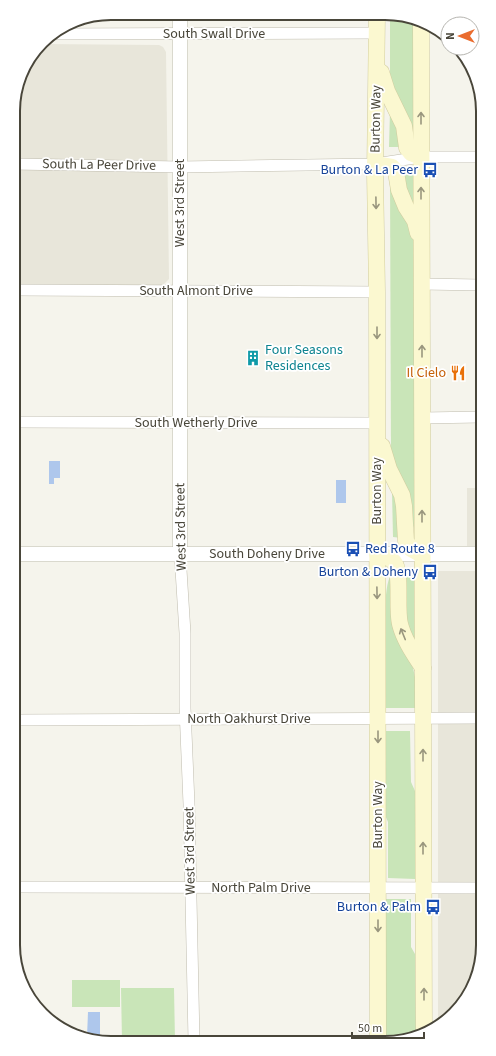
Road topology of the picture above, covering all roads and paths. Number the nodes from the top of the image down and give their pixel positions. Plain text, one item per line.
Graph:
1 (180, 20) edge
2 (377, 20) edge
3 (421, 28) edge
4 (377, 33) junction
5 (63, 34) edge
6 (180, 34) junction
7 (377, 57) junction
8 (421, 157) junction
9 (476, 157) edge
10 (20, 164) edge
11 (375, 164) junction
12 (180, 167) junction
13 (422, 244) junction
14 (422, 284) junction
15 (476, 285) edge
16 (20, 290) edge
17 (180, 291) junction
18 (377, 292) junction
19 (476, 417) edge
20 (422, 418) junction
21 (20, 422) edge
22 (180, 423) junction
23 (377, 427) junction
24 (20, 554) edge
25 (180, 554) junction
26 (377, 554) junction
27 (476, 554) edge
28 (422, 555) junction
29 (423, 668) junction
30 (378, 718) junction
31 (423, 718) junction
32 (476, 718) edge
33 (20, 720) edge
34 (186, 720) junction
35 (378, 887) junction
36 (424, 887) junction
37 (20, 888) edge
38 (191, 888) junction
39 (476, 888) edge
40 (424, 1027) edge
41 (194, 1036) edge
42 (378, 1036) edge

1 - 6 street, West 3rd Street
2 - 4 main road, Burton Way
8 -> 3 main road
4 - 6 street, South Swall Drive
4 - 7 main road, Burton Way
5 - 6 street, South Swall Drive
6 - 12 street, West 3rd Street
7 - 8 main road
7 - 11 main road, Burton Way
8 - 9 street, South La Peer Drive
8 - 11 street, South La Peer Drive
13 -> 8 main road
10 - 12 street, South La Peer Drive
11 - 12 street, South La Peer Drive
11 - 13 main road
11 -> 18 main road, Burton Way
12 - 17 street, West 3rd Street
13 - 14 main road
14 - 15 street
20 -> 14 main road
16 - 17 street, South Almont Drive
17 - 18 street, South Almont Drive
17 - 22 street, West 3rd Street
18 -> 23 main road, Burton Way
19 - 20 street
28 -> 20 main road
21 - 22 street, South Wetherly Drive
22 - 23 street, South Wetherly Drive
22 - 25 street, West 3rd Street
23 - 26 main road, Burton Way
23 - 28 main road
24 - 25 street, South Doheny Drive
25 - 26 street, South Doheny Drive
25 - 34 street, West 3rd Street
26 - 28 street, South Doheny Drive
29 -> 26 main road
26 -> 30 main road, Burton Way
27 - 28 street, South Doheny Drive
28 - 29 main road
29 - 31 main road
30 - 31 street, North Oakhurst Drive
30 - 34 street, North Oakhurst Drive
30 -> 35 main road, Burton Way
31 - 32 street, North Oakhurst Drive
36 -> 31 main road
33 - 34 street, North Oakhurst Drive
34 - 38 street, West 3rd Street
35 - 36 street, North Palm Drive
35 - 38 street, North Palm Drive
35 -> 42 main road, Burton Way
36 - 39 street, North Palm Drive
40 -> 36 main road
37 - 38 street, North Palm Drive
38 - 41 street, West 3rd Street

